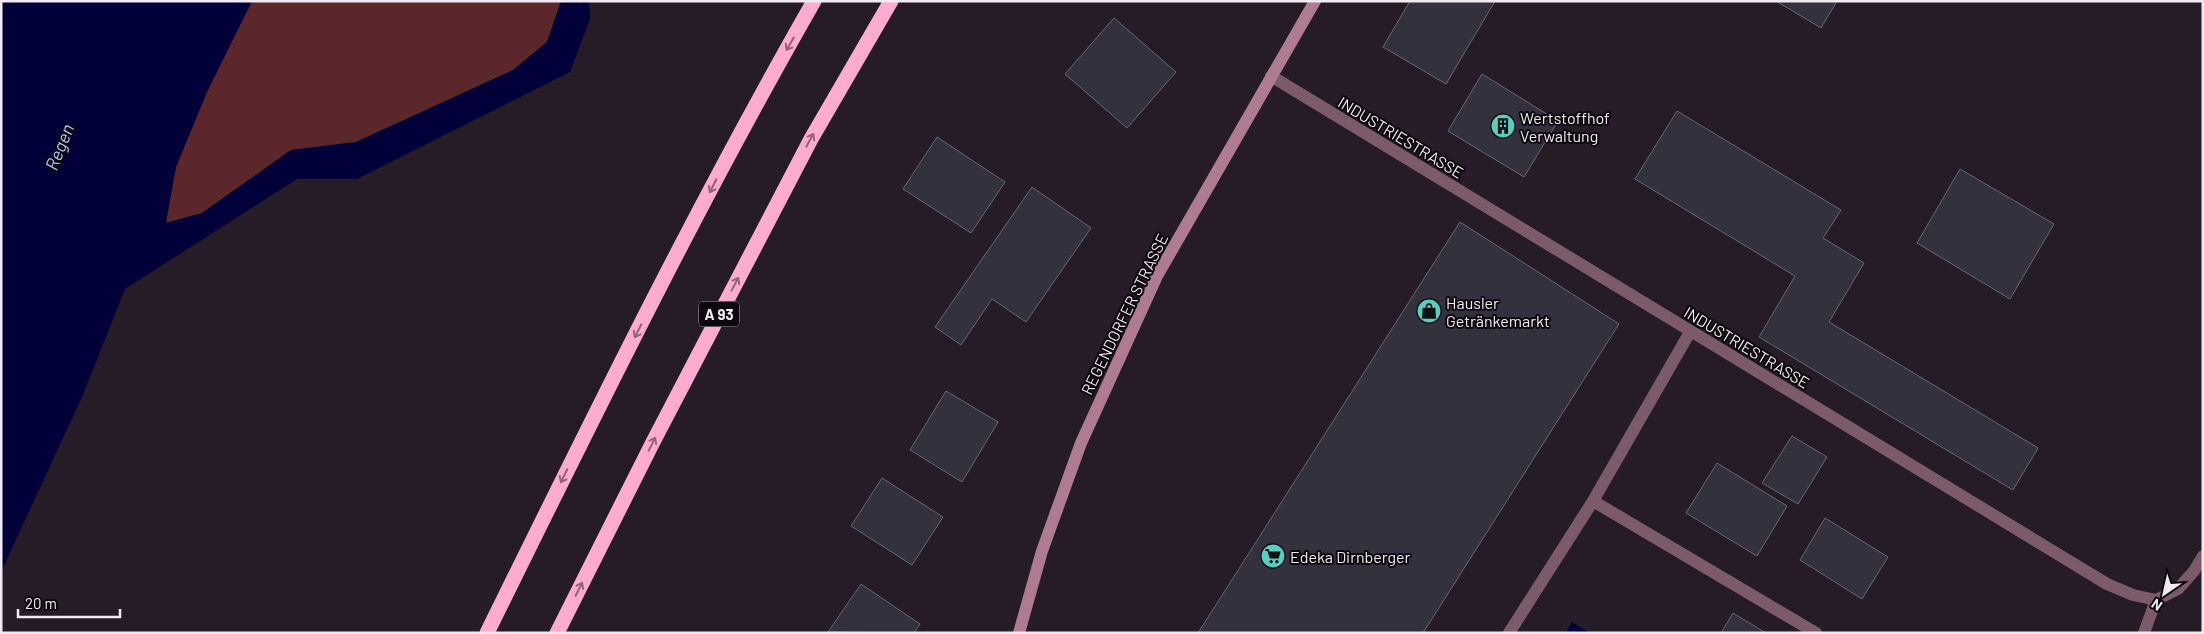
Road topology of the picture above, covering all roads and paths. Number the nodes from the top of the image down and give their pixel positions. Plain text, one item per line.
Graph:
1 (814, 1) edge
2 (890, 1) edge
3 (1315, 1) edge
4 (1271, 76) junction
5 (1690, 332) junction
6 (1593, 501) junction
7 (2203, 556) edge
8 (2156, 600) junction
9 (487, 633) edge
10 (557, 633) edge
11 (1019, 633) edge
12 (1509, 633) edge
13 (1816, 633) edge
14 (2144, 633) edge

1 -> 9 highway
10 -> 2 highway, A 93
3 - 4 street, REGENDORFER STRASSE
4 - 5 street, INDUSTRIESTRASSE
4 - 11 street, REGENDORFER STRASSE
5 - 6 street
5 - 8 street, INDUSTRIESTRASSE
6 - 12 street
6 - 13 street
7 - 8 street
8 - 14 street

